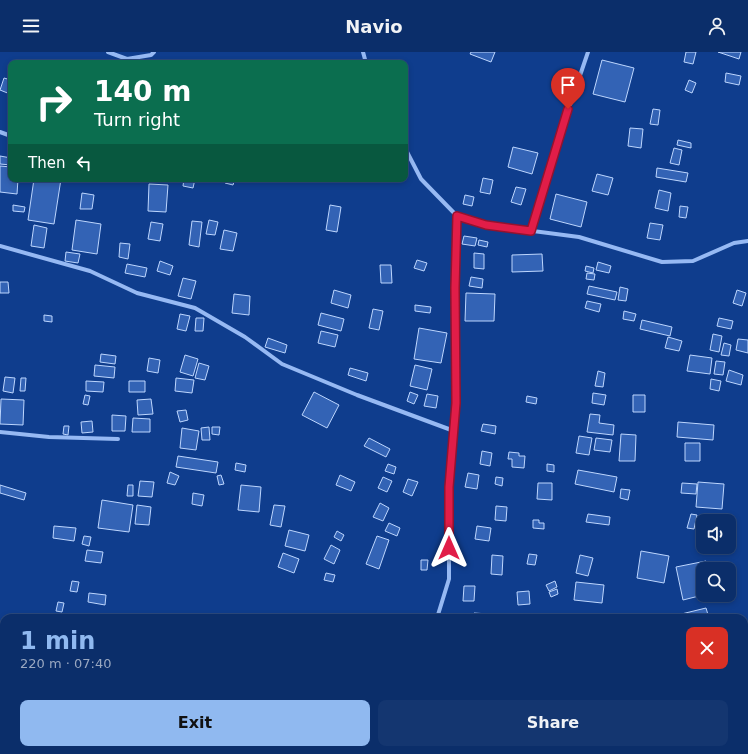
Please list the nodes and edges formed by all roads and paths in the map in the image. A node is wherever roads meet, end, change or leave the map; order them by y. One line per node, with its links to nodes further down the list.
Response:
1 (108, 52): 2 (street)
2 (154, 52)
3 (588, 52): 6 (street)
4 (408, 154): 5 (street)
5 (457, 216): 6 (street); 9 (street)
6 (531, 231): 7 (street)
7 (748, 241)
8 (0, 246): 9 (street)
9 (454, 431): 12 (street)
10 (0, 432): 11 (street)
11 (118, 439)
12 (438, 614)

